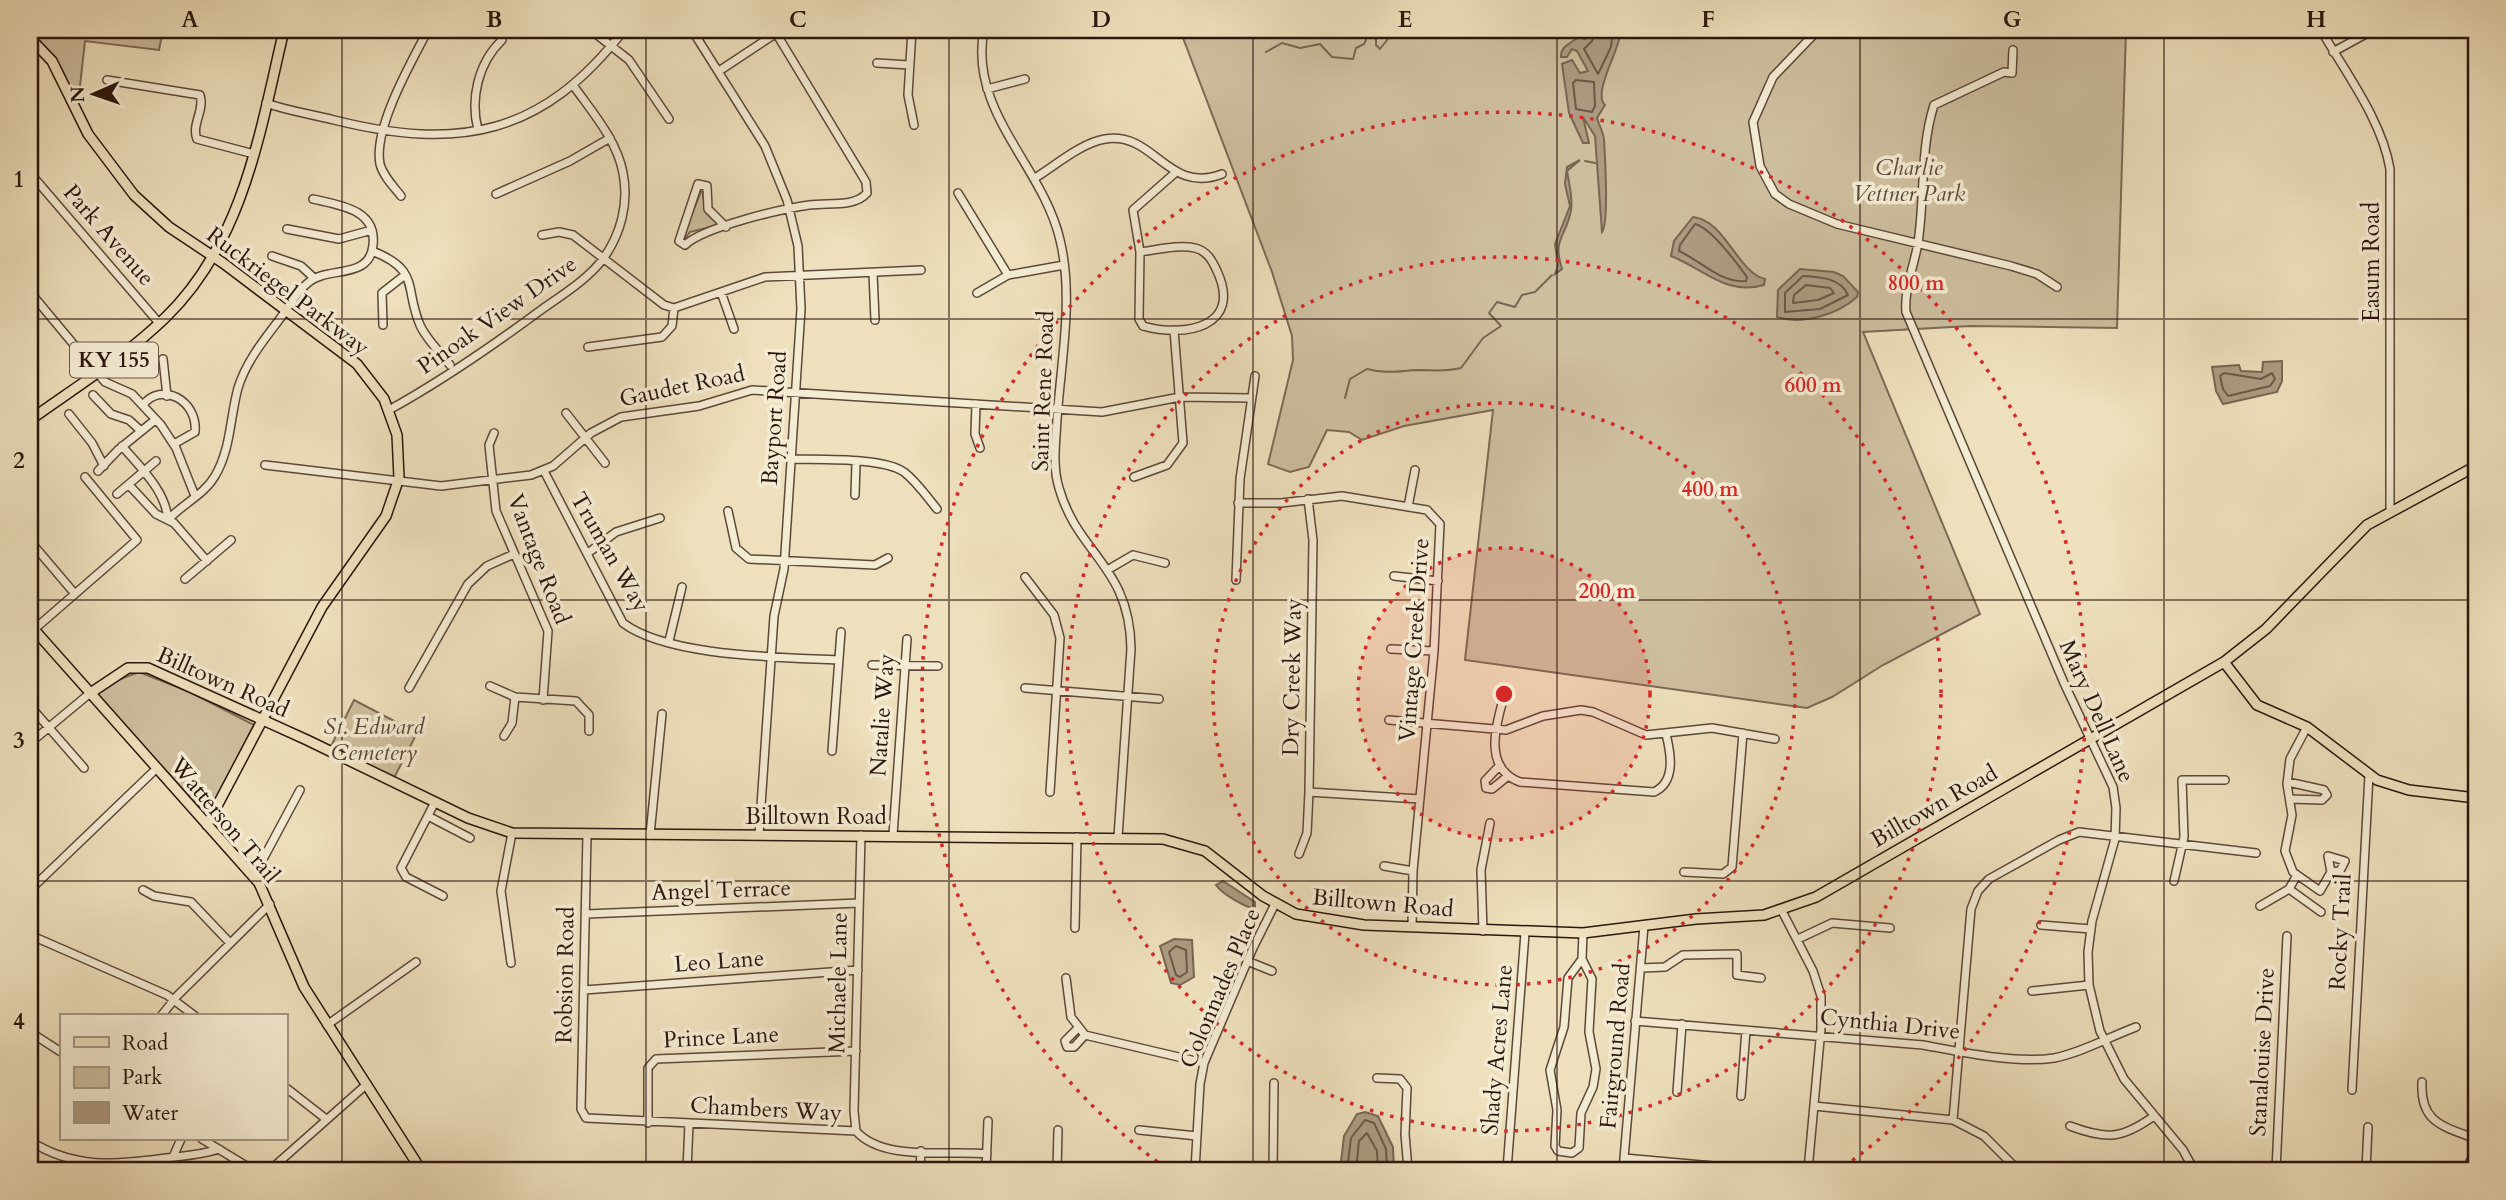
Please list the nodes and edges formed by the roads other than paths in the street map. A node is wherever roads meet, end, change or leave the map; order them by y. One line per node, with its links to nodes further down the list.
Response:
1 (284, 30): 24 (main road, KY 155)
2 (428, 30): 28 (street)
3 (591, 30): 14 (street)
4 (624, 30): 14 (street)
5 (692, 30): 19 (street, Bayport Road)
6 (912, 30): 18 (street)
7 (984, 30): 23 (street, Saint Rene Road)
8 (1818, 30): 44 (street)
9 (2320, 30): 16 (street, Easum Road)
10 (2373, 30): 16 (street)
11 (779, 32): 19 (street); 39 (street)
12 (30, 38): 48 (main road, Ruckriegel Parkway)
13 (502, 40): 27 (street)
14 (612, 45): 22 (street); 25 (street)
15 (2013, 50): 44 (street)
16 (2333, 52): 116 (street, Easum Road)
17 (877, 63): 18 (street)
18 (909, 65): 26 (street)
19 (719, 71): 39 (street, Bayport Road)
20 (1025, 79): 23 (street)
21 (107, 80): 30 (street)
22 (573, 85): 27 (street); 29 (street, Pinoak View Drive)
23 (987, 89): 34 (street, Saint Rene Road)
24 (266, 103): 28 (street); 30 (main road, KY 155)
25 (669, 119)
26 (914, 125)
27 (478, 130): 28 (street)
28 (385, 132): 37 (street)
29 (610, 138): 36 (street); 49 (street, Pinoak View Drive)
30 (254, 154): 48 (main road, KY 155)
31 (30, 173): 64 (street, Park Avenue)
32 (1175, 173): 33 (street); 34 (street); 46 (street)
33 (1222, 174)
34 (1035, 178): 50 (street, Saint Rene Road)
35 (958, 193): 54 (street)
36 (496, 194)
37 (401, 196)
38 (313, 199): 42 (street)
39 (789, 208): 40 (street); 55 (street, Bayport Road)
40 (726, 227): 40 (street)
41 (286, 229): 42 (street)
42 (372, 230): 45 (street)
43 (542, 235): 49 (street)
44 (1918, 242): 57 (street); 170 (street, Mary Dell Lane)
45 (372, 251): 53 (street); 56 (street)
46 (1140, 252): 66 (street); 68 (street)
47 (272, 256): 56 (street)
48 (214, 257): 62 (main road, Ruckriegel Parkway); 64 (main road, KY 155)
49 (603, 258): 61 (street); 83 (street, Pinoak View Drive)
50 (1064, 265): 54 (street); 82 (street, Saint Rene Road)
51 (921, 270): 52 (street)
52 (873, 273): 55 (street); 63 (street)
53 (405, 275): 65 (street); 72 (street)
54 (1008, 275): 60 (street)
55 (801, 276): 59 (street); 75 (street, Bayport Road)
56 (314, 278): 62 (street)
57 (2057, 287)
58 (30, 292): 73 (street)
59 (721, 292): 61 (street); 67 (street)
60 (977, 293)
61 (674, 308): 70 (street)
62 (286, 311): 83 (main road, Ruckriegel Parkway); 110 (street)
63 (875, 320)
64 (159, 323): 73 (main road, KY 155)
65 (383, 325)
66 (1143, 326): 68 (street); 69 (street)
67 (734, 329)
68 (1174, 330): 78 (street)
69 (1136, 336)
70 (589, 347)
71 (163, 359): 77 (street)
72 (450, 365)
73 (98, 371): 81 (street); 86 (main road, KY 155)
74 (1255, 376): 79 (street)
75 (795, 392): 80 (street, Gaudet Road); 90 (street, Gaudet Road); 94 (street, Bayport Road)
76 (93, 396): 88 (street)
77 (167, 397): 81 (street); 91 (street)
78 (1180, 397): 79 (street, Gaudet Road); 82 (street, Gaudet Road); 104 (street)
79 (1251, 398): 112 (street)
80 (976, 404): 82 (street, Gaudet Road); 93 (street)
81 (143, 405): 87 (street)
82 (1058, 409): 127 (street, Saint Rene Road)
83 (389, 410): 106 (main road, Ruckriegel Parkway)
84 (566, 413): 90 (street)
85 (69, 414): 92 (street)
86 (31, 417)
87 (155, 420): 88 (street); 91 (street)
88 (141, 431): 92 (street)
89 (494, 433): 105 (street, Vantage Road)
90 (585, 438): 96 (street); 101 (street, Gaudet Road)
91 (174, 444): 110 (street)
92 (122, 446): 102 (street)
93 (980, 448)
94 (791, 459): 97 (street); 125 (street, Bayport Road)
95 (156, 461): 102 (street)
96 (605, 463)
97 (856, 463): 109 (street); 114 (street)
98 (265, 465): 106 (street, Gaudet Road)
99 (2476, 466): 116 (main road, Billtown Road)
100 (1415, 470): 113 (street)
101 (544, 471): 105 (street, Gaudet Road); 121 (street, Truman Way)
102 (144, 472): 107 (street); 118 (street)
103 (85, 477): 134 (street)
104 (1134, 477)
105 (491, 481): 106 (street, Gaudet Road); 122 (street, Vantage Road)
106 (398, 482): 159 (main road, Ruckriegel Parkway)
107 (130, 485): 108 (street); 118 (street)
108 (117, 495)
109 (855, 495)
110 (195, 496): 118 (street)
111 (1308, 499): 112 (street, Vintage Creek Drive); 113 (street, Vintage Creek Drive); 182 (street, Dry Creek Way)
112 (1238, 503): 131 (street)
113 (1408, 507): 132 (street, Vintage Creek Drive)
114 (937, 509)
115 (728, 511): 125 (street)
116 (2389, 511): 143 (main road, Billtown Road)
117 (660, 518): 121 (street)
118 (168, 520): 124 (street)
119 (230, 540): 124 (street)
120 (30, 541): 134 (street)
121 (588, 553): 138 (street, Truman Way)
122 (514, 554): 148 (street); 155 (street, Vantage Road)
123 (888, 558): 125 (street)
124 (206, 561): 130 (street)
125 (785, 562): 141 (street, Bayport Road)
126 (1165, 563): 127 (street)
127 (1109, 569): 152 (street, Saint Rene Road)
128 (1394, 576): 132 (street)
129 (1025, 577): 150 (street)
130 (185, 579)
131 (1236, 580)
132 (1438, 581): 140 (street, Vintage Creek Drive)
133 (682, 587): 138 (street)
134 (75, 594): 135 (street)
135 (31, 630): 151 (main road, Watterson Trail)
136 (841, 632): 142 (street)
137 (907, 639): 145 (street, Natalie Way)
138 (669, 641): 141 (street, Truman Way)
139 (1391, 649): 140 (street)
140 (1434, 652): 161 (street, Vintage Creek Drive)
141 (771, 656): 142 (street, Truman Way); 193 (street, Bayport Road)
142 (838, 660): 172 (street)
143 (2224, 662): 163 (main road); 170 (main road, Billtown Road)
144 (872, 665): 145 (street)
145 (905, 666): 146 (street); 195 (street, Natalie Way)
146 (937, 666)
147 (490, 686): 153 (street)
148 (409, 688)
149 (1025, 688): 150 (street)
150 (1057, 690): 152 (street); 181 (street)
151 (89, 694): 159 (main road, Billtown Road); 162 (street); 175 (main road, Watterson Trail)
152 (1127, 696): 154 (street); 198 (street, Saint Rene Road)
153 (515, 698): 155 (street); 168 (street)
154 (1159, 699)
155 (543, 700): 165 (street)
156 (1503, 700): 164 (street)
157 (30, 706): 162 (street)
158 (662, 714): 192 (street)
159 (264, 719): 186 (main road, Billtown Road); 189 (main road, Ruckriegel Parkway)
160 (1389, 720): 161 (street)
161 (1429, 723): 164 (street); 184 (street, Vintage Creek Drive)
162 (49, 727): 171 (street); 174 (street)
163 (2307, 727): 176 (main road); 179 (street)
164 (1495, 730): 167 (street); 173 (street)
165 (589, 731)
166 (1743, 733): 167 (street); 169 (street); 205 (street)
167 (1666, 734): 177 (street)
168 (504, 736)
169 (1775, 739)
170 (2090, 739): 196 (street, Mary Dell Lane); 220 (main road, Billtown Road)
171 (30, 743)
172 (832, 751)
173 (1500, 765): 177 (street); 177 (street)
174 (84, 768)
175 (157, 768): 189 (main road, Watterson Trail); 211 (street)
176 (2369, 775): 183 (main road); 270 (street, Rocky Trail)
177 (1508, 776)
178 (2225, 780): 200 (street)
179 (2288, 782): 185 (street); 185 (street)
180 (300, 790): 208 (street)
181 (1050, 792)
182 (1308, 792): 184 (street); 202 (street, Dry Creek Way)
183 (2476, 798)
184 (1420, 799): 204 (street, Vintage Creek Drive)
185 (2290, 799): 207 (street)
186 (435, 802): 187 (street); 190 (main road, Billtown Road)
187 (428, 816): 199 (street); 214 (street)
188 (1490, 823): 229 (street)
189 (207, 825): 208 (main road, Watterson Trail)
190 (512, 833): 191 (main road, Billtown Road); 239 (street)
191 (587, 835): 192 (main road, Billtown Road); 222 (street, Robsion Road)
192 (650, 835): 193 (main road, Billtown Road)
193 (759, 835): 194 (main road, Billtown Road)
194 (861, 835): 195 (main road, Billtown Road); 215 (street, Michaele Lane)
195 (893, 835): 197 (main road, Billtown Road)
196 (2115, 835): 200 (street); 228 (street, Mary Dell Lane); 263 (street)
197 (1077, 837): 198 (main road, Billtown Road); 225 (street)
198 (1118, 837): 217 (main road, Billtown Road)
199 (470, 838)
200 (2183, 843): 201 (street); 209 (street)
201 (2256, 853)
202 (1299, 854)
203 (1384, 866): 204 (street)
204 (1413, 871): 226 (street, Vintage Creek Drive)
205 (1684, 872)
206 (2331, 872): 213 (street)
207 (2297, 875): 210 (street); 213 (street)
208 (254, 876): 216 (main road, Watterson Trail)
209 (2174, 881)
210 (2289, 888): 218 (street); 219 (street)
211 (30, 890)
212 (142, 890): 235 (street)
213 (2319, 891): 218 (street)
214 (443, 896)
215 (859, 903): 222 (street, Angel Terrace); 241 (street, Michaele Lane)
216 (270, 904): 235 (street); 253 (main road, Watterson Trail)
217 (1275, 904): 226 (main road, Billtown Road); 237 (street, Colonnades Place)
218 (2310, 904): 221 (street)
219 (2260, 905)
220 (1782, 911): 224 (main road, Billtown Road); 234 (street)
221 (2320, 912)
222 (586, 914): 246 (street, Robsion Road)
223 (2041, 925): 228 (street)
224 (1644, 926): 231 (main road, Billtown Road); 240 (street, Fairground Road)
225 (1075, 928)
226 (1412, 928): 229 (main road, Billtown Road)
227 (1891, 928): 234 (street)
228 (2091, 929): 245 (street, Mary Dell Lane)
229 (1483, 931): 230 (main road, Billtown Road)
230 (1525, 933): 231 (main road, Billtown Road); 307 (street, Shady Acres Lane)
231 (1583, 933): 236 (street)
232 (30, 935): 248 (street)
233 (2287, 936): 313 (street, Stanalouise Drive)
234 (1798, 939): 259 (street)
235 (230, 943): 248 (street)
236 (1582, 959): 236 (street)
237 (1247, 961): 242 (street); 264 (street, Colonnades Place)
238 (416, 962): 253 (street)
239 (511, 963)
240 (1642, 968): 244 (street); 251 (street, Fairground Road)
241 (858, 970): 246 (street, Leo Lane); 262 (street, Michaele Lane)
242 (1272, 971)
243 (1066, 978): 255 (street)
244 (1761, 978)
245 (2089, 985): 247 (street); 260 (street, Mary Dell Lane)
246 (584, 990): 274 (street, Robsion Road)
247 (2032, 991)
248 (174, 999): 249 (street); 250 (street)
249 (163, 1014)
250 (193, 1014)
251 (1635, 1021): 252 (street, Cynthia Drive); 296 (street, Fairground Road)
252 (1682, 1024): 256 (street, Cynthia Drive); 271 (street)
253 (327, 1025): 268 (main road, Watterson Trail)
254 (2136, 1027): 260 (street, Cynthia Drive)
255 (1077, 1029): 258 (street); 258 (street)
256 (1746, 1030): 259 (street, Cynthia Drive); 272 (street)
257 (30, 1032): 261 (street)
258 (1085, 1035): 264 (street)
259 (1820, 1036): 263 (street, Cynthia Drive); 273 (street)
260 (2103, 1039): 263 (street, Cynthia Drive); 275 (street, Mary Dell Lane)
261 (60, 1051)
262 (856, 1051): 279 (street, Prince Lane); 285 (street, Michaele Lane)
263 (1960, 1052): 278 (street)
264 (1204, 1063): 286 (street, Colonnades Place)
265 (1377, 1078): 306 (street)
266 (2422, 1082): 287 (street)
267 (1274, 1083): 305 (street)
268 (367, 1084): 276 (street); 299 (main road, Watterson Trail)
269 (287, 1089): 276 (street)
270 (2352, 1090)
271 (1677, 1092)
272 (1741, 1096)
273 (1814, 1107): 278 (street); 310 (street)
274 (582, 1115): 279 (street, Chambers Way)
275 (2154, 1116): 281 (street); 312 (street, Mary Dell Lane)
276 (326, 1119): 298 (street)
277 (988, 1121): 294 (street)
278 (1953, 1121): 311 (street)
279 (648, 1123): 280 (street, Chambers Way)
280 (689, 1124): 285 (street, Chambers Way); 300 (street)
281 (2070, 1126)
282 (2368, 1127): 314 (street)
283 (1058, 1130): 303 (street)
284 (1139, 1130): 286 (street)
285 (856, 1132): 293 (street, Chambers Way)
286 (1197, 1136): 304 (street, Colonnades Place)
287 (2476, 1139)
288 (181, 1140): 295 (street)
289 (203, 1140): 291 (street)
290 (30, 1141): 295 (street)
291 (219, 1149): 295 (street); 297 (street)
292 (2476, 1149): 315 (street)
293 (921, 1151): 294 (street, Chambers Way); 301 (street)
294 (987, 1154): 302 (street)
295 (173, 1157)
296 (1624, 1158): 308 (street, Fairground Road); 309 (street)
297 (253, 1170)
298 (270, 1170)
299 (421, 1170)
300 (687, 1170)
301 (920, 1170)
302 (986, 1170)
303 (1057, 1170)
304 (1195, 1170)
305 (1273, 1170)
306 (1408, 1170)
307 (1507, 1170)
308 (1623, 1170)
309 (1758, 1170)
310 (1808, 1170)
311 (2018, 1170)
312 (2194, 1170)
313 (2276, 1170)
314 (2366, 1170)
315 (2466, 1170)

